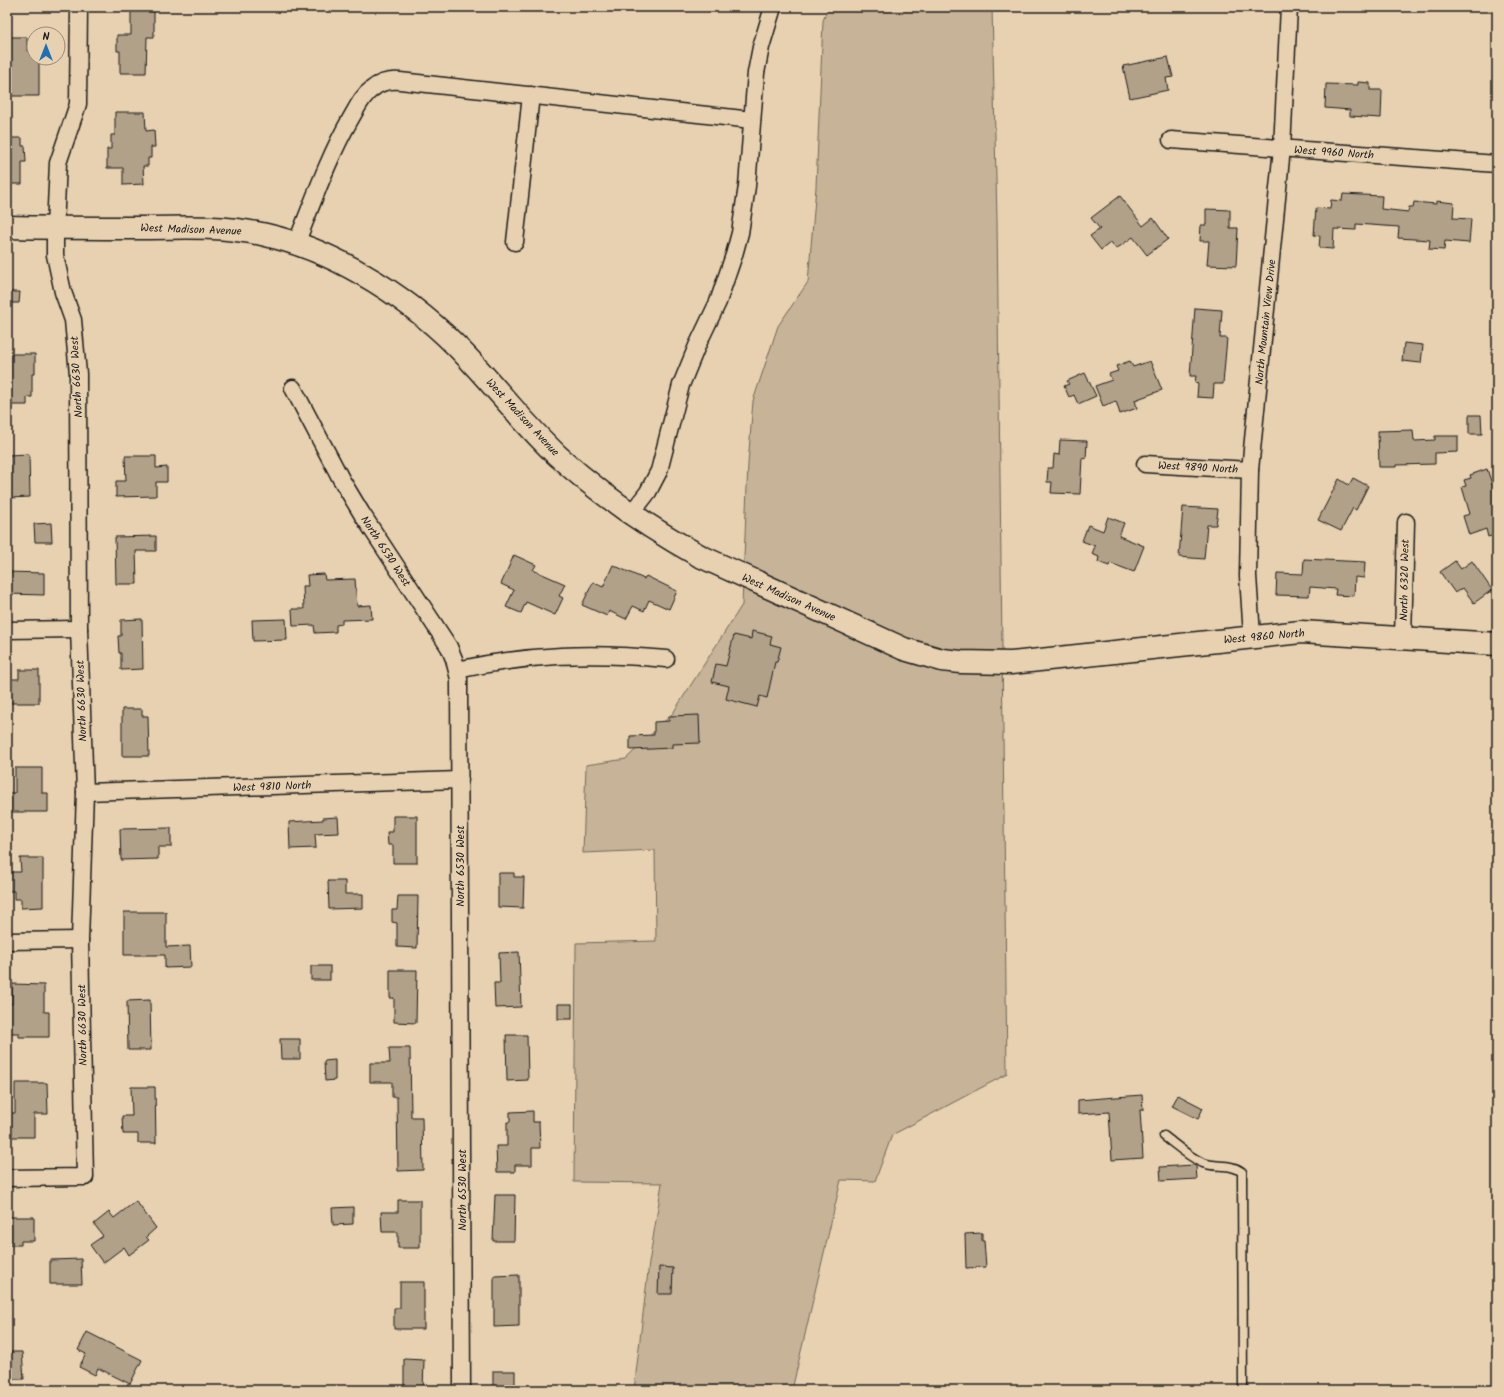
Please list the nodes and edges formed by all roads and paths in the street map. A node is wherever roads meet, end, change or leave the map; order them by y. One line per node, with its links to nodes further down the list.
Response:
1 (79, 7): 10 (street, North 6630 West)
2 (773, 7): 5 (street)
3 (1289, 7): 7 (street, North Mountain View Drive)
4 (530, 95): 5 (street); 11 (street); 12 (street)
5 (752, 120): 16 (street)
6 (1171, 140): 7 (street, West 9960 North)
7 (1282, 148): 8 (street, West 9960 North); 15 (street, North Mountain View Drive)
8 (1497, 164)
9 (7, 227): 10 (street, West Madison Avenue)
10 (55, 228): 12 (street, West Madison Avenue); 18 (street, North 6630 West)
11 (515, 242)
12 (296, 244): 16 (street, West Madison Avenue)
13 (293, 388): 25 (street, North 6530 West)
14 (1145, 464): 15 (street, West 9890 North)
15 (1250, 470): 20 (street, North Mountain View Drive)
16 (631, 514): 24 (street, West Madison Avenue)
17 (1406, 522): 21 (street, North 6320 West)
18 (79, 629): 19 (street); 27 (street, North 6630 West)
19 (7, 630)
20 (1252, 636): 21 (street, West 9860 North); 24 (street, West 9860 North)
21 (1403, 638): 22 (street, West 9860 North)
22 (1497, 644)
23 (666, 659): 25 (street)
24 (1032, 661)
25 (457, 670): 26 (street, North 6530 West)
26 (460, 780): 27 (street, West 9810 North); 32 (street, North 6530 West)
27 (85, 792): 28 (street, North 6630 West)
28 (80, 940): 29 (street); 31 (street, North 6630 West)
29 (7, 941)
30 (1164, 1136): 33 (lane)
31 (7, 1178)
32 (462, 1390)
33 (1243, 1390)

